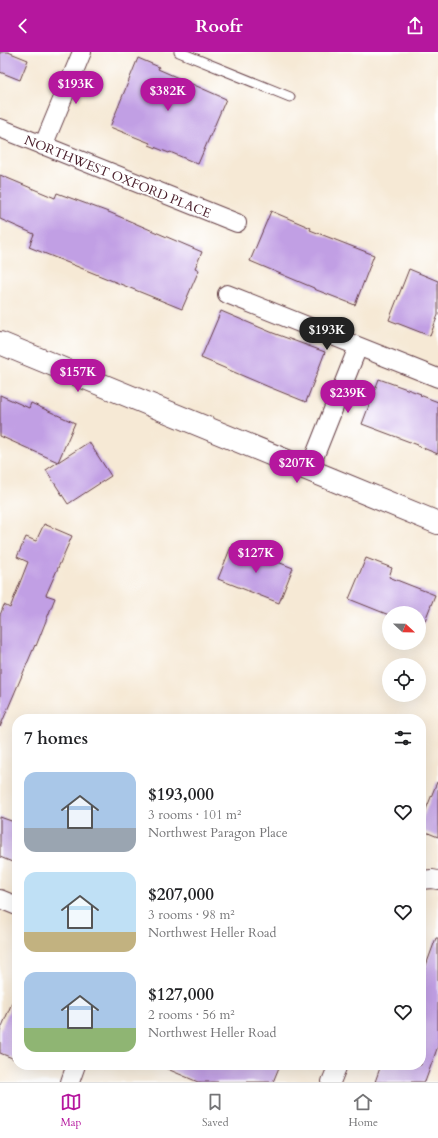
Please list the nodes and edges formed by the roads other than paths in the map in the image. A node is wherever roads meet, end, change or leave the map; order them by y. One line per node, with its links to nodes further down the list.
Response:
1 (82, 52): 5 (street)
2 (179, 52): 3 (lane)
3 (290, 97)
4 (0, 128): 5 (street, NORTHWEST OXFORD PLACE)
5 (43, 146): 6 (street, NORTHWEST OXFORD PLACE)
6 (237, 223)
7 (228, 294): 9 (street)
8 (0, 343): 11 (street)
9 (358, 347): 10 (street); 11 (street)
10 (438, 378)
11 (309, 470): 12 (street)
12 (438, 523)
13 (426, 880): 14 (street)
14 (438, 880)
15 (0, 899): 16 (street)
16 (12, 904)
17 (74, 1070): 19 (street)
18 (336, 1070): 20 (street)
19 (70, 1082)
20 (331, 1082)

